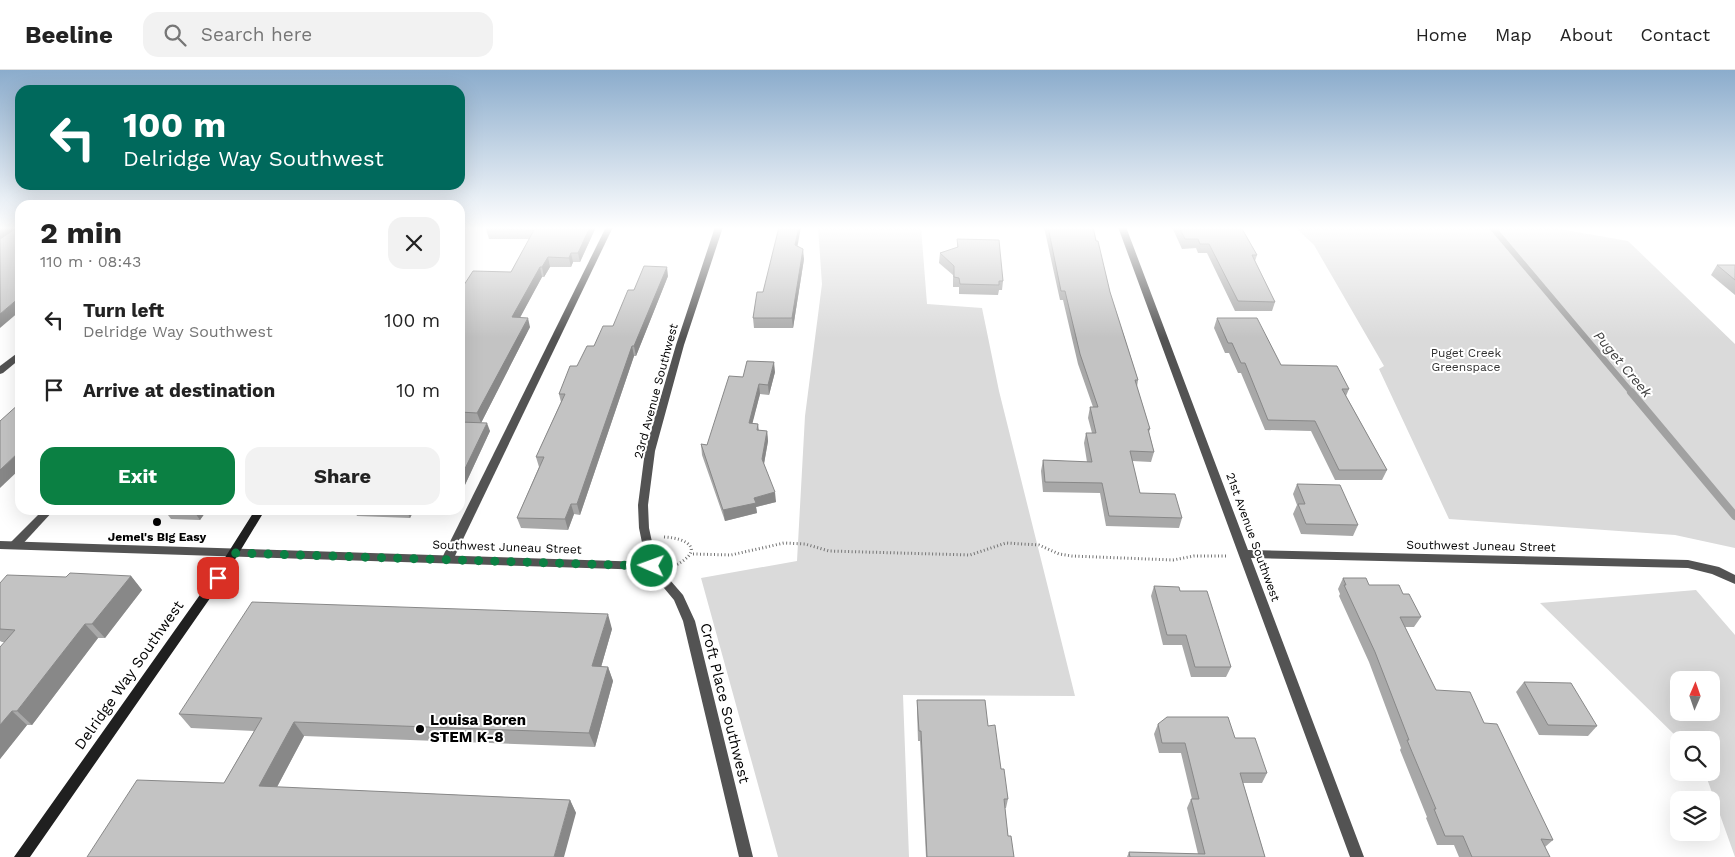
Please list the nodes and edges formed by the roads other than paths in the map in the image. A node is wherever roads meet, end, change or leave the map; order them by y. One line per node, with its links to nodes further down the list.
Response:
1 (592, 264): 12 (street)
2 (707, 264): 13 (street, 23rd Avenue Southwest)
3 (1136, 264): 11 (street, 21st Avenue Southwest)
4 (15, 358): 5 (street)
5 (0, 371)
6 (43, 515): 9 (street)
7 (257, 515): 10 (main road, Delridge Way Southwest)
8 (0, 545): 9 (street, Southwest Juneau Street)
9 (15, 546): 10 (street, Southwest Juneau Street)
10 (232, 553): 12 (street, Southwest Juneau Street); 15 (main road, Delridge Way Southwest)
11 (1245, 554): 14 (street, Southwest Juneau Street); 17 (street, 21st Avenue Southwest)
12 (448, 558): 13 (street, Southwest Juneau Street)
13 (652, 566): 16 (street, Croft Place Southwest)
14 (1735, 580)
15 (21, 857)
16 (746, 857)
17 (1357, 857)

